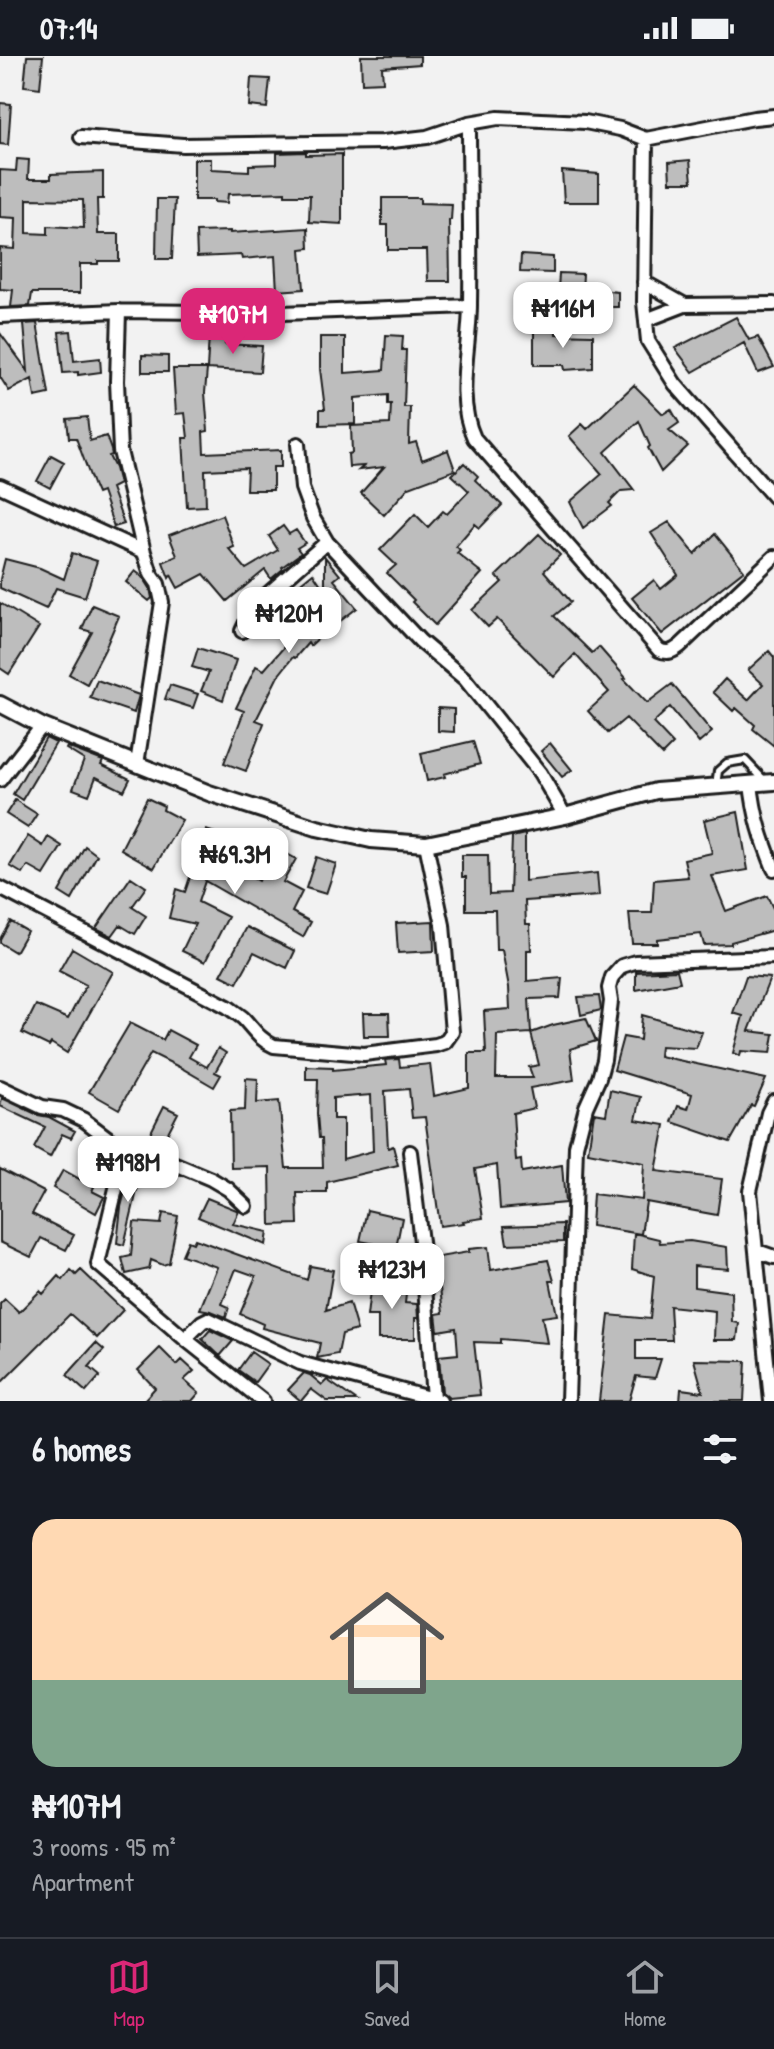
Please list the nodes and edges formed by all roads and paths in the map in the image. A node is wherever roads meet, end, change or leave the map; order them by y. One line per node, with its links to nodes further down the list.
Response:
1 (774, 116): 4 (street)
2 (469, 123): 3 (street); 4 (street); 8 (street)
3 (81, 137)
4 (646, 139): 5 (street)
5 (644, 282): 7 (street); 11 (street)
6 (774, 304): 7 (street)
7 (685, 305): 11 (street)
8 (470, 306): 9 (street); 17 (street)
9 (119, 311): 10 (street); 16 (street)
10 (0, 316)
11 (646, 320): 14 (street)
12 (298, 444): 15 (street)
13 (0, 486): 16 (street)
14 (774, 497)
15 (327, 542): 18 (street); 26 (street)
16 (144, 552): 21 (street)
17 (774, 557)
18 (242, 631)
19 (0, 704): 20 (street)
20 (42, 726): 21 (street); 22 (street)
21 (137, 764): 27 (street)
22 (0, 780)
23 (770, 782): 24 (street); 25 (lane)
24 (751, 783): 25 (street); 28 (street)
25 (716, 786): 26 (street)
26 (565, 816): 27 (street)
27 (426, 844): 29 (street)
28 (774, 869)
29 (0, 888)
30 (774, 957): 41 (street)
31 (0, 1087): 33 (street)
32 (774, 1101): 36 (street)
33 (125, 1151): 35 (street); 38 (street)
34 (410, 1152): 40 (street)
35 (246, 1206)
36 (757, 1251): 37 (street); 42 (street)
37 (774, 1257)
38 (185, 1339): 39 (street); 40 (street)
39 (261, 1400)
40 (437, 1400)
41 (568, 1401)
42 (771, 1401)

